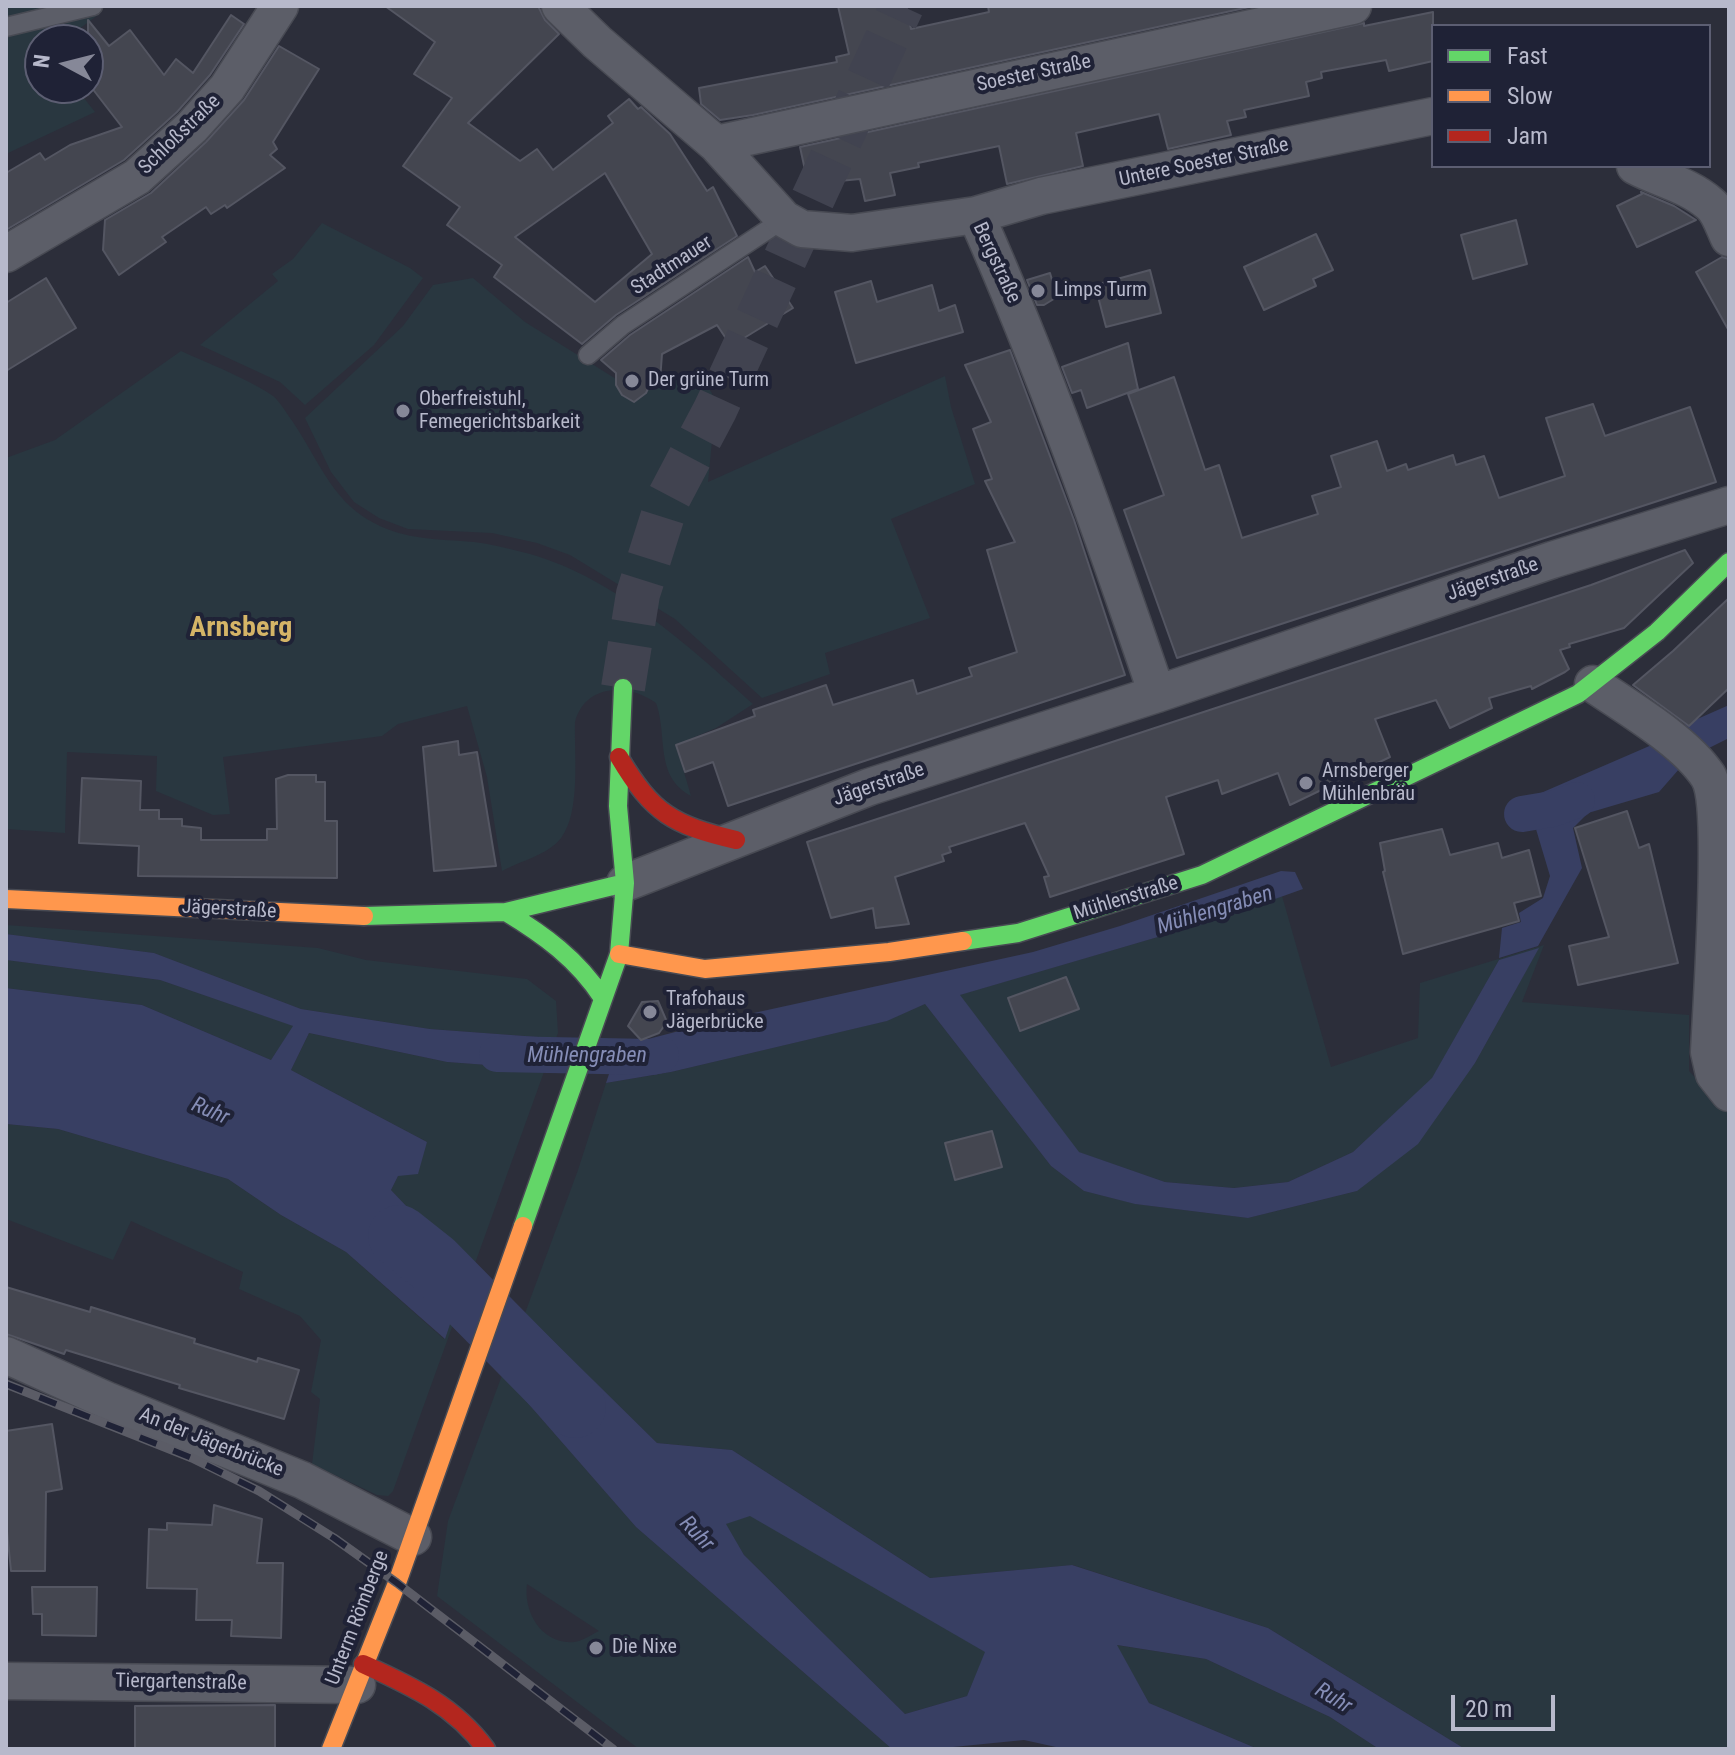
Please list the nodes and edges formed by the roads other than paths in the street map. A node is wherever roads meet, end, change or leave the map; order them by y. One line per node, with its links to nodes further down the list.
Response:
1 (93, 6): 5 (lane)
2 (280, 6): 13 (street, Schloßstraße)
3 (560, 6): 7 (street)
4 (1353, 6): 7 (street, Soester Straße)
5 (6, 27)
6 (1431, 116): 10 (street, Untere Soester Straße)
7 (716, 144): 11 (street)
8 (1638, 168): 9 (street)
9 (1720, 198): 12 (street)
10 (976, 215): 11 (street, Bergstraße); 19 (street, Bergstraße)
11 (784, 219): 14 (lane, Stadtmauer)
12 (1729, 238)
13 (6, 254)
14 (588, 355)
15 (1729, 505): 19 (street, Jägerstraße)
16 (1729, 562): 17 (main road, Mühlenstraße)
17 (1593, 684): 25 (main road, Mühlenstraße); 27 (street)
18 (623, 688): 20 (main road, Unterm Römberge)
19 (1157, 694): 21 (street, Jägerstraße)
20 (619, 757): 21 (main road); 22 (main road, Unterm Römberge)
21 (736, 840): 22 (street, Jägerstraße)
22 (625, 883): 24 (main road, Jägerstraße); 25 (main road, Unterm Römberge)
23 (6, 899): 24 (main road, Jägerstraße)
24 (506, 912): 26 (main road)
25 (619, 954): 26 (main road, Unterm Römberge)
26 (602, 997): 29 (main road, Unterm Römberge)
27 (1729, 1093)
28 (6, 1355): 29 (street, An der Jägerbrücke)
29 (413, 1537): 30 (main road, Unterm Römberge)
30 (360, 1674): 31 (street, Tiergartenstraße); 32 (main road, Unterm Römberge); 33 (main road)
31 (6, 1681)
32 (331, 1749)
33 (486, 1749)

